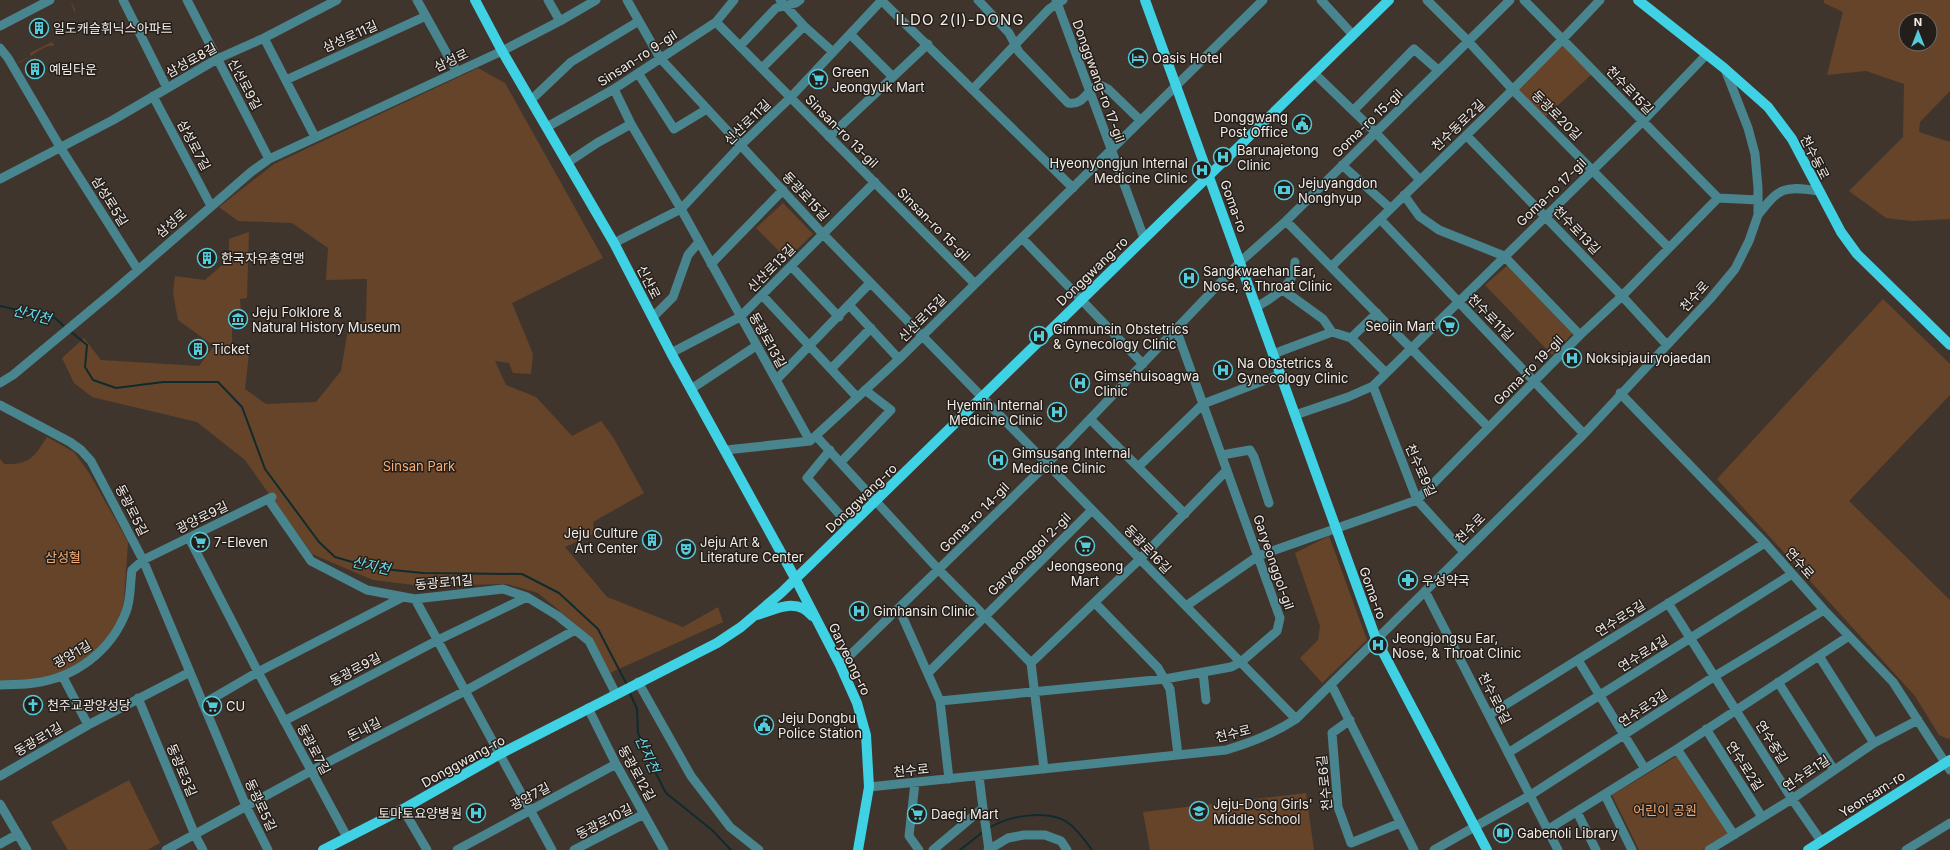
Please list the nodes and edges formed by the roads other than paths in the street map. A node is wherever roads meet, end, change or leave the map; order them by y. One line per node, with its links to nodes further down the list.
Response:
1 (123, 0): 54 (street)
2 (187, 0): 44 (street, 신선로9길)
3 (337, 0): 33 (street, 삼성로8길)
4 (417, 0): 25 (street)
5 (475, 0): 40 (main road, 신산로)
6 (548, 0): 26 (street)
7 (596, 0): 26 (street, 삼성로)
8 (627, 0): 27 (street, 동광로15길)
9 (734, 0): 28 (street, Sinsan-ro 9-gil)
10 (800, 0): 24 (street)
11 (882, 0): 31 (street, 신산로11길); 36 (street)
12 (978, 0): 37 (street)
13 (1145, 0): 53 (main road, Goma-ro)
14 (1263, 0): 53 (street, 신산로15길)
15 (1321, 0): 32 (street)
16 (1389, 0): 32 (main road, Donggwang-ro)
17 (1427, 0): 35 (street, 동광로20길)
18 (1510, 0): 35 (street, Goma-ro 15-gil)
19 (1524, 0): 34 (street, 천수로15길)
20 (1600, 0): 34 (street, 천수동로2길)
21 (1638, 0): 42 (main road, 천수동로)
22 (47, 1): 29 (street)
23 (1059, 2): 37 (street); 58 (street, Donggwang-ro 17-gil)
24 (783, 3): 30 (street); 38 (street)
25 (426, 16): 48 (street); 52 (street, 삼성로11길)
26 (560, 21): 40 (street, 삼성로)
27 (639, 21): 43 (street, 동광로15길); 61 (street)
28 (716, 22): 38 (street, Sinsan-ro 13-gil); 43 (street, Sinsan-ro 9-gil)
29 (0, 26)
30 (804, 26): 41 (street); 45 (street)
31 (851, 34): 41 (street, 신산로11길); 51 (street)
32 (1353, 35): 50 (main road, Donggwang-ro)
33 (264, 38): 44 (street, 삼성로8길); 52 (street)
34 (1563, 40): 57 (street, 천수동로2길); 65 (street, 천수로15길)
35 (1468, 41): 47 (street, Goma-ro 15-gil); 57 (street, 동광로20길)
36 (928, 44): 51 (street); 56 (street)
37 (1015, 44): 56 (street); 58 (street)
38 (740, 46): 45 (street, Sinsan-ro 13-gil)
39 (0, 48): 73 (street, 삼성로5길)
40 (502, 51): 48 (street, 삼성로); 61 (main road, 신산로)
41 (833, 52): 60 (street, 신산로11길)
42 (1707, 54): 46 (main road, 천수동로); 65 (street, Goma-ro 17-gil)
43 (660, 58): 49 (street, Sinsan-ro 9-gil); 62 (street, 동광로15길)
44 (217, 59): 54 (street, 삼성로8길); 75 (street, 신선로9길)
45 (762, 68): 60 (street, Sinsan-ro 13-gil)
46 (1724, 68): 85 (main road, 천수동로); 88 (street, 천수로)
47 (1438, 70): 63 (street); 68 (street, Goma-ro 15-gil)
48 (457, 72): 70 (street, 삼성로)
49 (638, 73): 55 (street, Sinsan-ro 9-gil); 62 (street)
50 (1314, 73): 63 (street); 79 (main road, Donggwang-ro)
51 (893, 77): 71 (street)
52 (286, 80): 70 (street)
53 (1177, 85): 64 (street, 신산로15길); 79 (main road, Goma-ro)
54 (167, 88): 59 (street, 삼성로8길)
55 (614, 89): 66 (street, 동광로13길); 67 (street, Sinsan-ro 9-gil)
56 (973, 89): 83 (street)
57 (1513, 90): 69 (street, 천수동로2길); 78 (street, 동광로20길)
58 (1090, 92): 64 (street); 74 (street, Donggwang-ro 17-gil)
59 (153, 96): 73 (street, 삼성로8길); 89 (street, 삼성로7길)
60 (790, 98): 71 (street, Sinsan-ro 13-gil); 72 (street, 신산로11길)
61 (531, 100): 67 (main road, 신산로)
62 (707, 109): 72 (street, 동광로15길)
63 (1353, 111): 68 (street)
64 (1140, 120): 74 (street, 신산로15길)
65 (1643, 121): 78 (street, Goma-ro 17-gil); 87 (street, 천수로15길)
66 (631, 124): 76 (street); 91 (street, 동광로13길)
67 (547, 127): 76 (main road, 신산로)
68 (1376, 132): 77 (street, Goma-ro 15-gil); 81 (street)
69 (1467, 136): 81 (street, 천수동로2길); 92 (street, 천수로13길)
70 (315, 137): 75 (street, 삼성로)
71 (829, 137): 82 (street, Sinsan-ro 13-gil)
72 (740, 145): 84 (street, 동광로15길); 91 (street, 신산로11길)
73 (60, 147): 80 (street); 108 (street, 삼성로5길)
74 (1111, 151): 83 (street, 신산로15길); 98 (street, Donggwang-ro 17-gil)
75 (269, 159): 89 (street, 삼성로)
76 (567, 163): 100 (main road, 신산로)
77 (1342, 165): 90 (street); 95 (street, Goma-ro 15-gil)
78 (1593, 170): 92 (street, Goma-ro 17-gil); 101 (street, 동광로20길)
79 (1209, 175): 98 (main road, Donggwang-ro); 103 (main road, Goma-ro)
80 (0, 179)
81 (1420, 180): 86 (street, 천수동로2길)
82 (875, 182): 96 (street, 신산로13길); 110 (street, Sinsan-ro 15-gil)
83 (1073, 188): 97 (street, 신산로15길)
84 (782, 190): 96 (street, 동광로15길); 105 (street)
85 (1818, 191): 93 (street); 129 (main road, 천수동로)
86 (1404, 195): 90 (street, 천수동로2길); 102 (street)
87 (1718, 198): 88 (street); 101 (street, Goma-ro 19-gil)
88 (1758, 200): 93 (street, 천수로)
89 (211, 206): 108 (street, 삼성로)
90 (1390, 208): 94 (street, 천수동로2길)
91 (681, 209): 99 (street, 동광로13길); 100 (street, 신산로11길)
92 (1545, 216): 102 (street, Goma-ro 17-gil); 113 (street, 천수로13길)
93 (1758, 216): 128 (street, 천수로)
94 (1380, 219): 107 (street, 천수동로2길); 115 (street, 천수로11길)
95 (1286, 221): 103 (street, Goma-ro 15-gil); 107 (street)
96 (823, 234): 106 (street, 신산로13길); 109 (street, 동광로15길)
97 (1022, 238): 110 (street, 신산로15길); 114 (street)
98 (1144, 238): 114 (main road, Donggwang-ro)
99 (699, 242): 105 (street, 동광로13길); 119 (street)
100 (614, 243): 119 (main road, 신산로)
101 (1669, 248): 113 (street, Goma-ro 19-gil)
102 (1504, 256): 115 (street, Goma-ro 17-gil); 125 (street)
103 (1240, 262): 117 (main road, Goma-ro); 123 (street, Goma-ro 14-gil)
104 (1294, 262): 111 (street)
105 (711, 264): 120 (street, 동광로13길)
106 (791, 266): 112 (street, 신산로13길); 121 (street)
107 (1332, 266): 118 (street)
108 (138, 270): 142 (street, 삼성로)
109 (870, 283): 116 (street); 126 (street, 동광로15길)
110 (975, 284): 126 (street, 신산로15길)
111 (1283, 290): 117 (street); 124 (street)
112 (762, 295): 120 (street, 신산로13길); 131 (street)
113 (1622, 296): 125 (street, Goma-ro 19-gil); 128 (street, 천수로13길)
114 (1082, 300): 136 (street); 148 (main road, Donggwang-ro)
115 (1458, 301): 132 (street, Goma-ro 17-gil); 141 (street, 천수로11길)
116 (850, 306): 121 (street); 122 (street)
117 (1256, 307): 134 (main road, Goma-ro)
118 (1377, 313): 127 (street); 132 (street)
119 (653, 317): 133 (main road, 신산로)
120 (740, 317): 130 (street, 동광로13길); 133 (street, 신산로13길)
121 (839, 317): 131 (street)
122 (871, 328): 135 (street); 137 (street)
123 (1176, 329): 136 (street, Goma-ro 14-gil); 149 (street, Garyeonggol-gil)
124 (1332, 332): 127 (street); 134 (street)
125 (1580, 335): 141 (street, Goma-ro 19-gil)
126 (922, 336): 135 (street, 신산로15길); 148 (street, 동광로15길)
127 (1351, 338): 138 (street)
128 (1666, 344): 146 (street, 천수로)
129 (1950, 345)
130 (756, 346): 140 (street, 동광로13길); 144 (street)
131 (810, 347): 137 (street); 140 (street)
132 (1411, 348): 138 (street, Goma-ro 17-gil); 153 (street)
133 (671, 353): 144 (main road, 신산로)
134 (1273, 354): 139 (main road, Goma-ro)
135 (899, 359): 145 (street, 신산로15길)
136 (1143, 364): 152 (street, Goma-ro 14-gil)
137 (832, 368): 147 (street)
138 (1386, 373): 143 (street, Goma-ro 17-gil)
139 (1281, 374): 149 (street); 151 (main road, Goma-ro)
140 (776, 380): 155 (street, 동광로13길)
141 (1534, 382): 153 (street, Goma-ro 19-gil); 154 (street, 천수로11길)
142 (0, 383)
143 (1373, 386): 151 (street, Goma-ro 17-gil); 164 (street, 천수로9길)
144 (691, 389): 156 (main road, 신산로)
145 (865, 390): 147 (street, 신산로15길); 159 (street)
146 (1620, 393): 154 (street, 천수로); 172 (street, 연수로)
147 (857, 397): 155 (street, 신산로15길)
148 (982, 397): 160 (street, 동광로16길); 165 (main road, Donggwang-ro)
149 (1203, 404): 158 (street, Garyeonggol-gil); 161 (street)
150 (0, 405): 176 (street, 동광로5길)
151 (1295, 414): 170 (main road, Goma-ro)
152 (1090, 419): 160 (street, Goma-ro 14-gil); 161 (street)
153 (1488, 427): 164 (street, Goma-ro 19-gil)
154 (1584, 434): 173 (street, 천수로)
155 (813, 438): 156 (street); 157 (street, 동광로13길)
156 (726, 450): 179 (main road, 신산로)
157 (830, 450): 159 (street, 동광로13길); 169 (street)
158 (1222, 455): 162 (street, Garyeonggol-gil); 166 (street)
159 (841, 462): 165 (street, 동광로13길)
160 (1047, 464): 167 (street, 동광로16길); 177 (street, Goma-ro 14-gil)
161 (1138, 467): 168 (street)
162 (1227, 470): 168 (street); 174 (street, Garyeonggol-gil)
163 (270, 498): 171 (street, 광양로9길); 181 (street, 동광로11길)
164 (1417, 500): 170 (street, Goma-ro 19-gil); 173 (street, 천수로9길)
165 (876, 502): 169 (main road, Donggwang-ro); 177 (street)
166 (1269, 503)
167 (1092, 510): 175 (street, 동광로16길); 190 (street, Garyeonggol 2-gil)
168 (1185, 514): 175 (street)
169 (850, 526): 179 (main road, Donggwang-ro)
170 (1336, 529): 174 (street, Goma-ro 19-gil); 195 (main road, Goma-ro)
171 (189, 538): 176 (street, 광양로9길); 203 (street, 동광로7길)
172 (1765, 543): 178 (street, 연수로); 185 (street, 연수로5길)
173 (1464, 552): 180 (street, 천수로)
174 (1258, 556): 186 (street, Goma-ro 19-gil); 199 (street, Garyeonggol-gil)
175 (1140, 559): 184 (street); 186 (street, 동광로16길)
176 (143, 560): 202 (street, 동광로5길); 207 (street, 광양1길)
177 (939, 570): 187 (street, Goma-ro 14-gil); 190 (street)
178 (1792, 574): 188 (street, 연수로); 194 (street, 연수로4길)
179 (795, 578): 189 (main road, Donggwang-ro); 191 (main road, Garyeong-ro)
180 (1425, 591): 195 (street, 천수로); 223 (street, 천수로8길)
181 (403, 597): 183 (street, 동광로11길); 203 (street)
182 (528, 597): 183 (street, 동광로11길); 192 (street, 동광로11길); 196 (street, 동광로9길)
183 (416, 599): 196 (street)
184 (1095, 603): 200 (street); 208 (street)
185 (1668, 603): 194 (street, 연수중길); 198 (street, 연수로5길)
186 (1186, 606): 199 (street, 동광로16길)
187 (899, 609): 201 (street, Goma-ro 14-gil); 205 (street)
188 (1824, 610): 193 (street, 연수로); 206 (street, 연수로3길)
189 (753, 616): 191 (main road); 209 (main road, Donggwang-ro)
190 (985, 616): 200 (street); 205 (street, Garyeonggol 2-gil)
191 (818, 623): 201 (main road, Garyeong-ro)
192 (575, 630): 213 (street, 돈내길); 215 (street, 동광로11길)
193 (1849, 636): 197 (street); 226 (street, 연수로)
194 (1691, 638): 206 (street, 연수중길); 216 (street, 연수로4길)
195 (1376, 639): 211 (street, 천수로); 260 (main road, Goma-ro)
196 (438, 640): 213 (street); 227 (street, 동광로9길)
197 (1819, 656): 210 (street); 231 (street)
198 (1578, 660): 216 (street); 223 (street, 연수로5길)
199 (1241, 662): 204 (street, Garyeonggol-gil); 224 (street, 동광로16길)
200 (1031, 663): 214 (street)
201 (840, 665): 246 (main road, Garyeong-ro)
202 (190, 672): 217 (street); 220 (street, 동광로5길)
203 (258, 672): 220 (street); 227 (street, 동광로7길)
204 (1203, 672): 208 (street, Garyeonggol-gil); 218 (street)
205 (928, 673): 219 (street)
206 (1715, 676): 222 (street, 연수중길); 230 (street, 연수로3길)
207 (63, 677): 212 (street, 광양1길); 228 (street)
208 (1165, 679): 214 (street, Garyeonggol-gil); 235 (street)
209 (638, 682): 215 (main road, Donggwang-ro); 278 (street)
210 (1778, 682): 222 (street); 240 (street)
211 (1331, 684): 224 (street, 천수로); 225 (street)
212 (0, 685)
213 (465, 691): 234 (street); 241 (street, 돈내길)
214 (1035, 691): 219 (street, Garyeonggol-gil); 238 (street)
215 (616, 694): 221 (main road, Donggwang-ro)
216 (1600, 695): 230 (street); 233 (street, 연수로4길)
217 (138, 698): 228 (street); 263 (street, 동광로3길)
218 (1206, 700)
219 (940, 701): 244 (street)
220 (204, 704): 251 (street, 동광로5길)
221 (588, 708): 234 (main road, Donggwang-ro); 236 (street, 동광로12길)
222 (1736, 709): 229 (street); 249 (street, 연수중길)
223 (1489, 715): 233 (street, 천수로8길)
224 (1296, 719): 235 (street, 천수로)
225 (1350, 720): 258 (street); 258 (street, 천수로6길)
226 (1918, 720): 231 (street, 연수로1길); 237 (street, 연수로)
227 (284, 721): 241 (street, 동광로7길)
228 (88, 725): 242 (street, 동광로1길)
229 (1706, 729): 232 (street); 257 (street, 연수로2길)
230 (1625, 735): 239 (street); 248 (street, 연수로3길)
231 (1874, 743): 240 (street, 연수로1길)
232 (1677, 749): 239 (street); 264 (street)
233 (1508, 753): 248 (street, 천수로8길)
234 (500, 754): 253 (main road, Donggwang-ro); 254 (street)
235 (1178, 755): 238 (street, 천수로)
236 (616, 764): 254 (street, 광양7길); 256 (street, 동광로12길)
237 (1948, 764): 266 (main road, Yeonsam-ro)
238 (1044, 769): 243 (street, 천수로)
239 (1645, 769): 247 (street)
240 (1834, 770): 249 (street, 연수로1길)
241 (311, 771): 251 (street, 돈내길); 265 (street, 동광로7길)
242 (0, 776)
243 (979, 776): 244 (street, 천수로); 252 (street)
244 (949, 779): 245 (street, 천수로)
245 (915, 782): 246 (street, 천수로); 280 (street)
246 (869, 787): 279 (main road, Garyeong-ro)
247 (1605, 795): 255 (street); 289 (street)
248 (1529, 796): 260 (street, 연수로3길); 261 (street)
249 (1792, 799): 257 (street, 연수로1길); 266 (street, 연수중길)
250 (0, 804): 262 (street)
251 (246, 806): 263 (street, 돈내길); 271 (street, 동광로5길)
252 (983, 808): 281 (street); 282 (street)
253 (403, 809): 265 (main road, Donggwang-ro); 273 (street)
254 (530, 811): 274 (street, 광양7길); 275 (street)
255 (1577, 812): 261 (street); 288 (street)
256 (644, 814): 276 (street, 동광로10길); 277 (street, 동광로12길)
257 (1762, 817): 264 (street, 연수로1길)
258 (1400, 823): 284 (street)
259 (1950, 823): 292 (street)
260 (1475, 828): 285 (street, 연수로3길); 286 (main road, Goma-ro)
261 (1547, 830): 287 (street)
262 (18, 834): 267 (street); 268 (street)
263 (195, 834): 269 (street, 돈내길); 270 (street, 동광로3길)
264 (1734, 835): 290 (street, 연수로1길)
265 (348, 837): 272 (main road, Donggwang-ro)
266 (1821, 841): 291 (main road, Yeonsam-ro)
267 (0, 844)
268 (27, 850)
269 (166, 850)
270 (204, 850)
271 (268, 850)
272 (323, 850)
273 (427, 850)
274 (456, 850)
275 (552, 850)
276 (574, 850)
277 (664, 850)
278 (759, 850)
279 (858, 850)
280 (919, 850)
281 (933, 850)
282 (988, 850): 283 (street)
283 (1067, 850)
284 (1414, 850)
285 (1434, 850)
286 (1487, 850)
287 (1558, 850)
288 (1596, 850)
289 (1632, 850)
290 (1710, 850)
291 (1808, 850)
292 (1906, 850)

